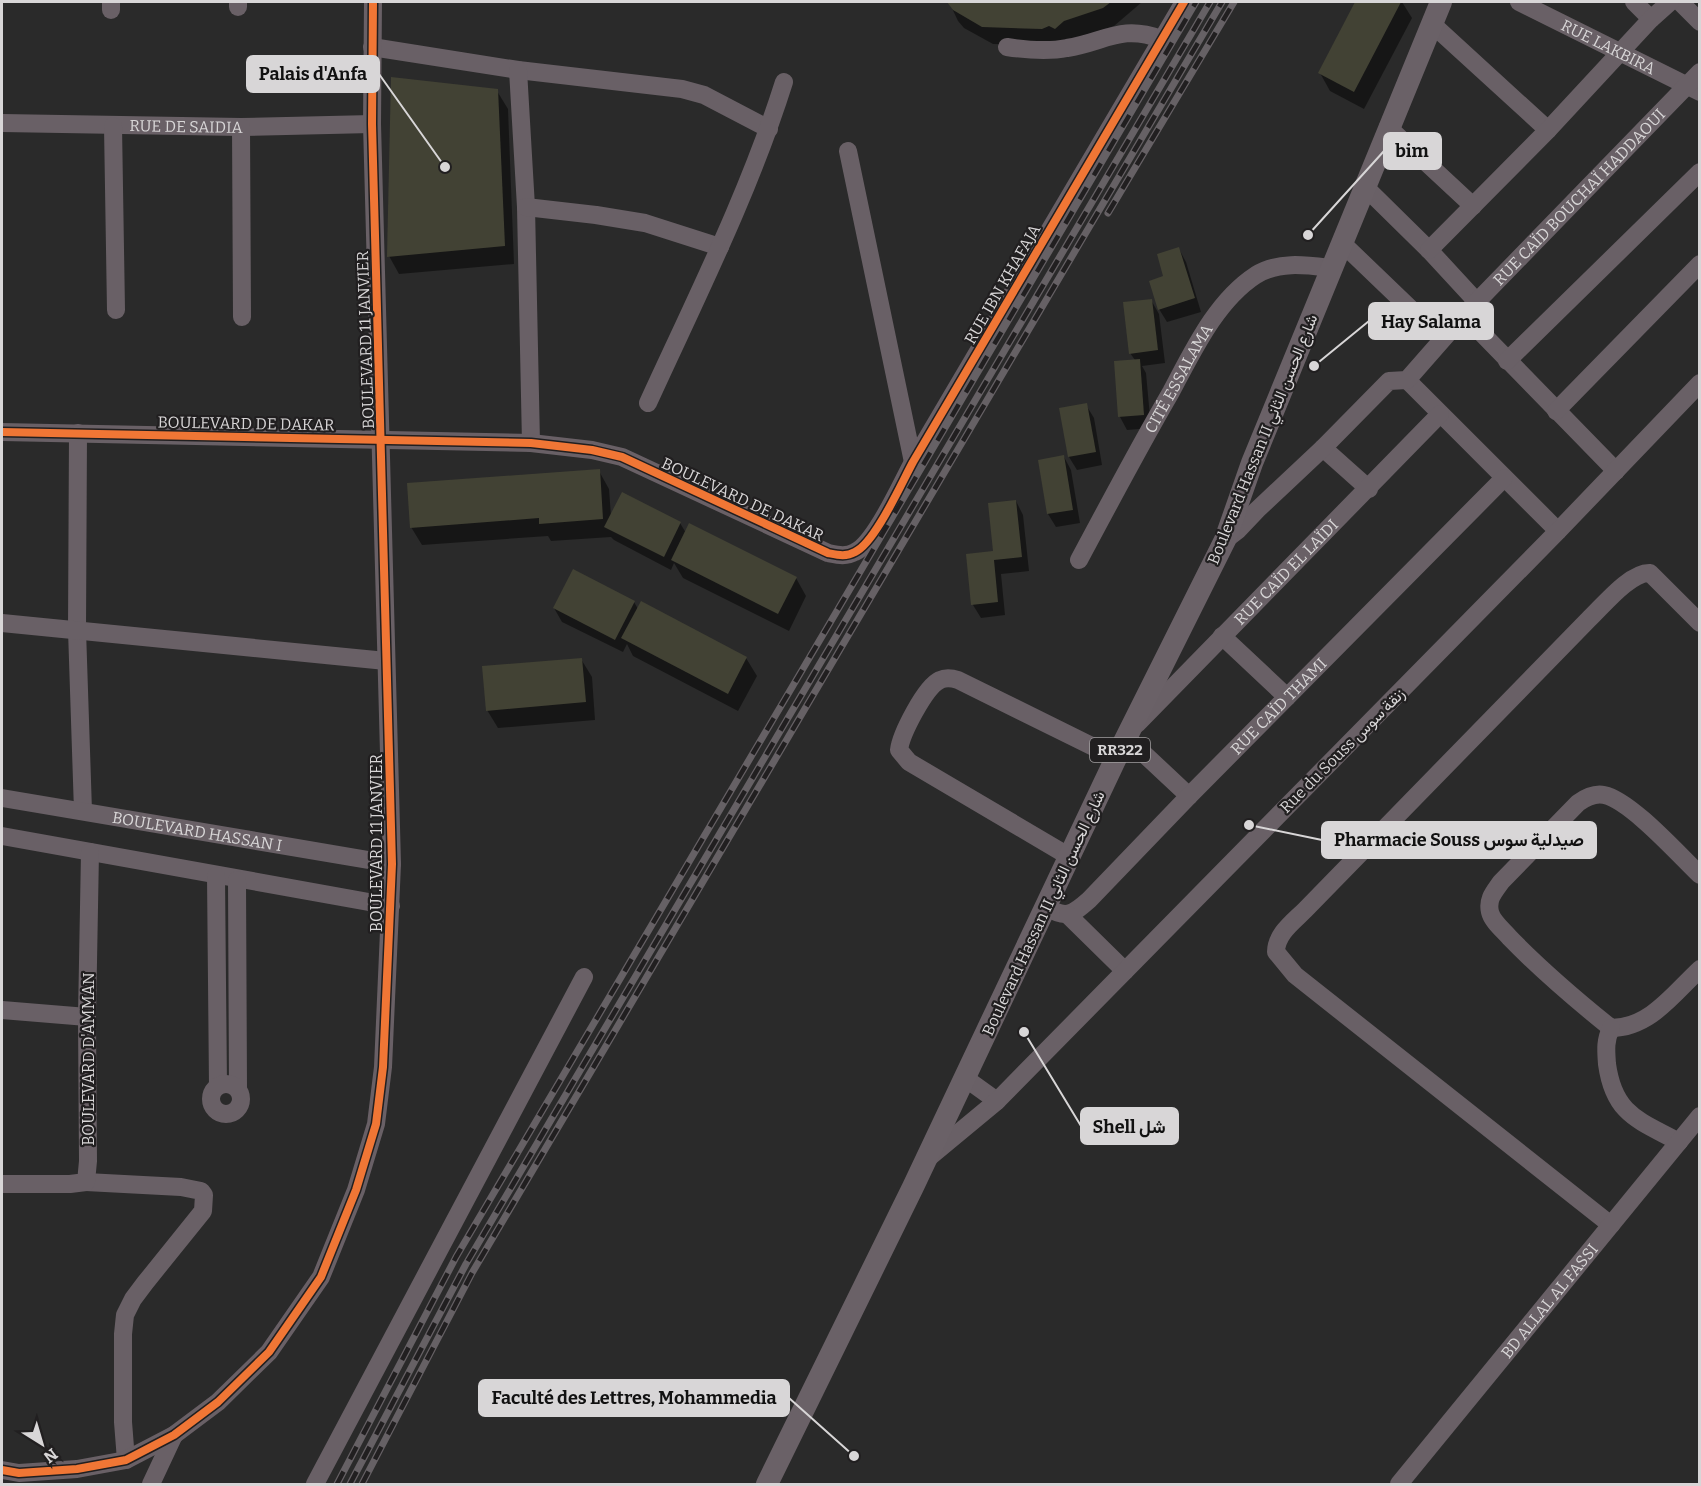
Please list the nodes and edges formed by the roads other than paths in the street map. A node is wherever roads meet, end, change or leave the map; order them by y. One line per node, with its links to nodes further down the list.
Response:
1 (373, 2): 12 (street, BOULEVARD 11 JANVIER)
2 (1184, 2): 11 (street, RUE IBN KHAFAJA)
3 (1440, 2): 10 (main road, Boulevard Hassan II شارع الحسن الثاني / RR322)
4 (1634, 2): 8 (street)
5 (1670, 2): 8 (street)
6 (1680, 2): 9 (street)
7 (1533, 4): 14 (street, RUE LAKBIRA)
8 (1651, 19): 14 (street)
9 (1700, 22)
10 (1431, 23): 22 (main road, Boulevard Hassan II شارع الحسن الثاني / RR322); 24 (street)
11 (1161, 39): 13 (street); 50 (street, RUE IBN KHAFAJA)
12 (372, 47): 15 (street); 19 (street, BOULEVARD 11 JANVIER)
13 (1007, 47)
14 (1621, 52): 17 (street, RUE LAKBIRA); 24 (street)
15 (518, 70): 23 (street); 29 (street)
16 (784, 82): 23 (street)
17 (1695, 83): 35 (street, RUE CAÏD BOUCHAÏ HADDAOUI)
18 (2, 123): 20 (street, RUE DE SAIDIA)
19 (372, 124): 21 (street, RUE DE SAIDIA); 47 (street, BOULEVARD 11 JANVIER)
20 (114, 126): 21 (street, RUE DE SAIDIA); 36 (street)
21 (241, 127): 37 (street)
22 (1388, 128): 27 (main road, Boulevard Hassan II شارع الحسن الثاني / RR322); 28 (street)
23 (769, 129): 31 (street)
24 (1548, 130): 28 (street)
25 (848, 151): 50 (street)
26 (1700, 172): 39 (street)
27 (1364, 186): 30 (main road, Boulevard Hassan II شارع الحسن الثاني / RR322); 32 (street)
28 (1473, 206): 32 (street)
29 (526, 207): 31 (street); 48 (street)
30 (1342, 243): 34 (main road, Boulevard Hassan II شارع الحسن الثاني / RR322); 38 (street)
31 (720, 247): 42 (street)
32 (1429, 250): 35 (street)
33 (1700, 264): 43 (street)
34 (1331, 268): 55 (main road, Boulevard Hassan II شارع الحسن الثاني / RR322); 57 (street, CITÉ ESSALAMA)
35 (1470, 309): 38 (street, RUE CAÏD BOUCHAÏ HADDAOUI); 39 (street)
36 (116, 310)
37 (242, 317)
38 (1442, 339): 40 (street, RUE CAÏD BOUCHAÏ HADDAOUI)
39 (1508, 361): 43 (street)
40 (1407, 380): 44 (street); 49 (street, RUE CAÏD BOUCHAÏ HADDAOUI)
41 (1700, 383): 51 (street, Rue du Souss زنقة سوس)
42 (648, 403)
43 (1556, 411): 51 (street)
44 (1440, 414): 52 (street); 53 (street, RUE CAÏD EL LAÏDI)
45 (2, 432): 46 (street, BOULEVARD DE DAKAR)
46 (78, 433): 47 (street, BOULEVARD DE DAKAR); 60 (street)
47 (381, 440): 48 (street, BOULEVARD DE DAKAR); 62 (street, BOULEVARD 11 JANVIER)
48 (531, 443): 56 (street, BOULEVARD DE DAKAR)
49 (1323, 448): 53 (street); 55 (street, RUE CAÏD BOUCHAÏ HADDAOUI)
50 (913, 462): 56 (street, RUE IBN KHAFAJA)
51 (1616, 471): 54 (street, Rue du Souss زنقة سوس)
52 (1504, 477): 54 (street); 63 (street, RUE CAÏD THAMI)
53 (1369, 489): 61 (street, RUE CAÏD EL LAÏDI)
54 (1558, 531): 80 (street, Rue du Souss زنقة سوس)
55 (1225, 540): 64 (main road, Boulevard Hassan II شارع الحسن الثاني / RR322)
56 (828, 554)
57 (1078, 560)
58 (2, 623): 60 (street)
59 (1700, 623): 96 (street)
60 (77, 630): 62 (street); 68 (street)
61 (1222, 636): 63 (street); 64 (street, RUE CAÏD EL LAÏDI)
62 (387, 661): 72 (street, BOULEVARD 11 JANVIER)
63 (1287, 697): 66 (street, RUE CAÏD THAMI)
64 (1129, 732): 65 (main road, Boulevard Hassan II شارع الحسن الثاني / RR322); 66 (street)
65 (1116, 758): 71 (main road, Boulevard Hassan II شارع الحسن الثاني / RR322); 71 (street)
66 (1189, 796): 78 (street, RUE CAÏD THAMI)
67 (2, 798): 68 (street, BOULEVARD HASSAN I)
68 (83, 811): 72 (street, BOULEVARD HASSAN I)
69 (2, 836): 70 (street)
70 (90, 852): 74 (street); 85 (street, BOULEVARD D'AMMAN)
71 (1070, 857): 77 (main road, Boulevard Hassan II شارع الحسن الثاني / RR322)
72 (392, 864): 76 (street, BOULEVARD 11 JANVIER)
73 (1700, 875): 86 (street)
74 (216, 876): 75 (street); 83 (street)
75 (237, 880): 76 (street); 84 (street)
76 (391, 906): 97 (street, BOULEVARD 11 JANVIER)
77 (1046, 907): 78 (street); 87 (main road, Boulevard Hassan II شارع الحسن الثاني / RR322)
78 (1068, 915): 80 (street)
79 (1700, 969): 86 (street)
80 (1125, 971): 90 (street, Rue du Souss زنقة سوس)
81 (584, 977): 101 (street)
82 (2, 1010): 85 (street)
83 (217, 1014): 84 (street); 88 (street)
84 (237, 1014): 89 (street)
85 (87, 1017): 94 (street, BOULEVARD D'AMMAN)
86 (1611, 1028): 92 (street)
87 (965, 1078): 90 (street); 93 (main road, Boulevard Hassan II شارع الحسن الثاني / RR322)
88 (218, 1086): 89 (street); 89 (street)
89 (238, 1088)
90 (997, 1101): 93 (street, Rue du Souss زنقة سوس)
91 (1700, 1116): 92 (street, BD ALLAL AL FASSI)
92 (1679, 1142): 96 (street, BD ALLAL AL FASSI)
93 (926, 1160): 102 (main road, Boulevard Hassan II شارع الحسن الثاني / RR322)
94 (86, 1182): 95 (street); 98 (street)
95 (2, 1184)
96 (1611, 1226): 103 (street, BD ALLAL AL FASSI)
97 (174, 1435): 98 (street, BOULEVARD 11 JANVIER); 100 (street)
98 (126, 1460): 99 (street, BOULEVARD 11 JANVIER)
99 (11, 1476)
100 (151, 1485)
101 (315, 1485)
102 (767, 1485)
103 (1399, 1485)

